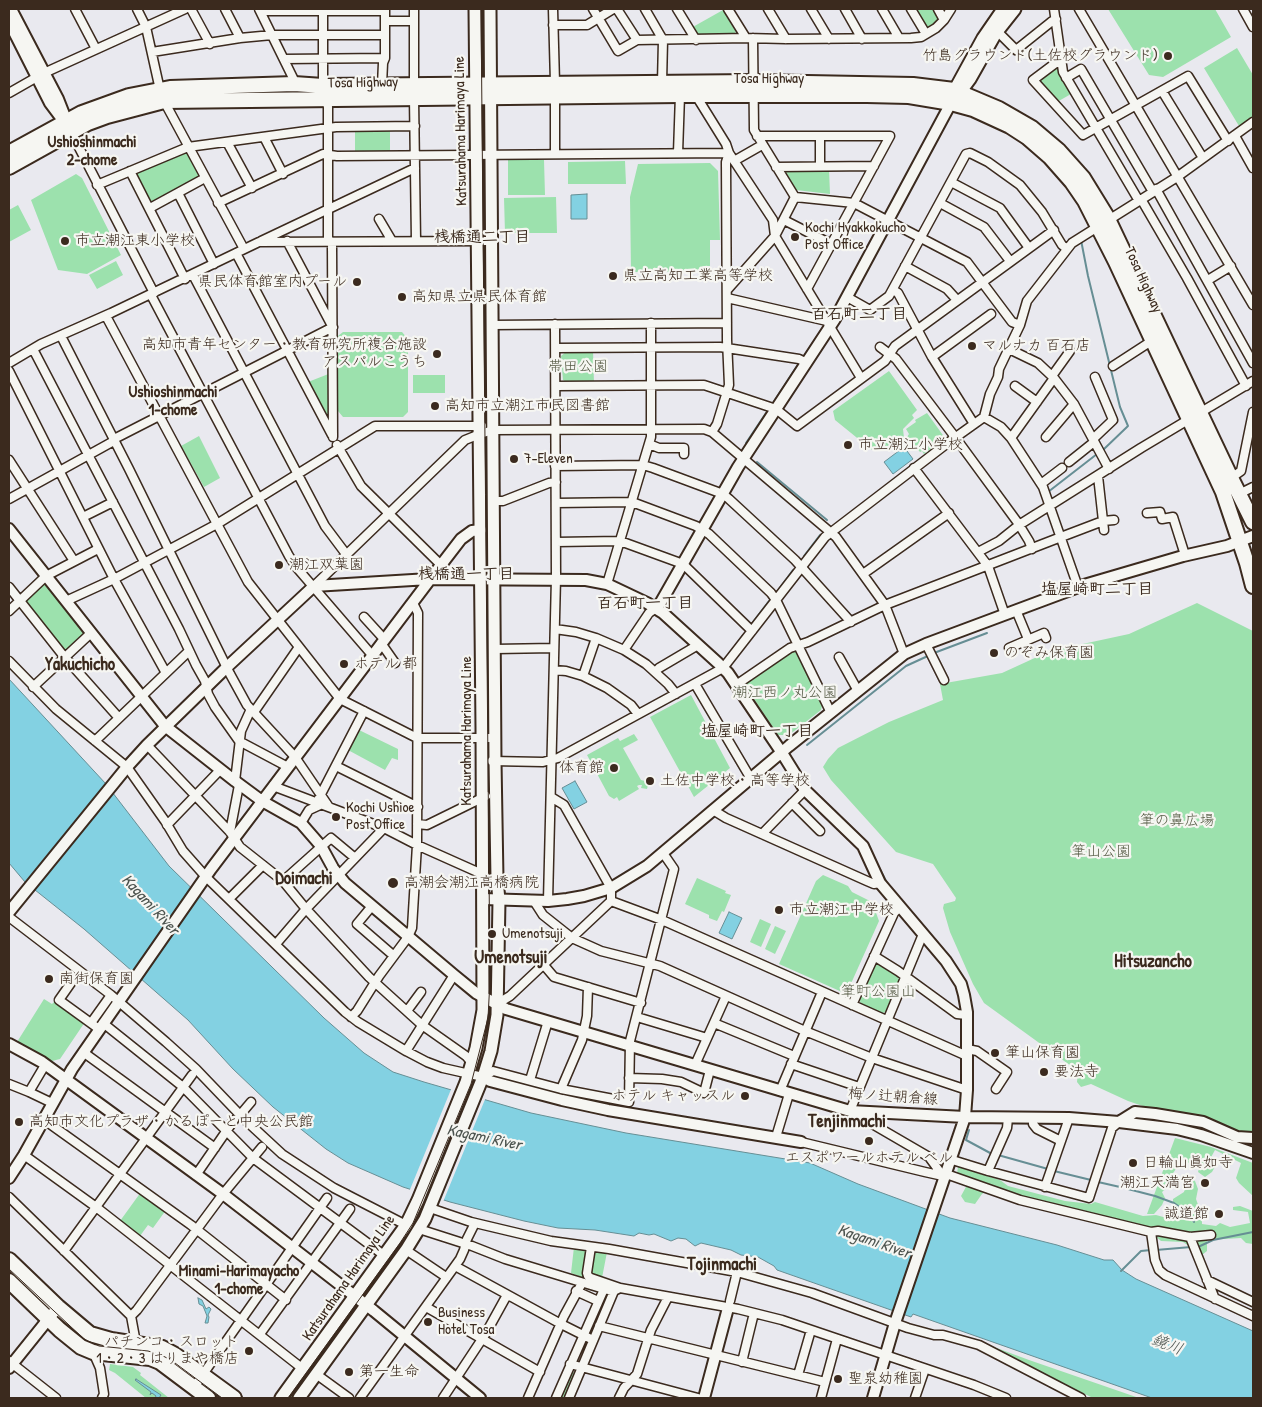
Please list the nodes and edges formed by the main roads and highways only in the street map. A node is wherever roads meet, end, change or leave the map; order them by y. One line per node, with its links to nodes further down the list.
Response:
1 (475, 9): 7 (main road, Katsurahama Harimaya Line)
2 (490, 9): 7 (main road, Katsurahama Harimaya Line)
3 (1003, 9): 11 (main road)
4 (1015, 9): 11 (main road)
5 (754, 89): 6 (highway, Tosa Highway); 6 (highway, Tosa Highway); 11 (highway, Tosa Highway)
6 (555, 90): 7 (highway, Tosa Highway)
7 (483, 91): 9 (highway, Tosa Highway); 23 (main road, Katsurahama Harimaya Line); 24 (main road, Katsurahama Harimaya Line)
8 (325, 92): 9 (highway, Tosa Highway); 9 (highway, Tosa Highway); 10 (highway, Tosa Highway); 10 (highway, Tosa Highway)
9 (414, 92)
10 (162, 95): 12 (highway, Tosa Highway)
11 (955, 95): 15 (highway, Tosa Highway)
12 (67, 125): 13 (highway, Tosa Highway); 14 (highway, Tosa Highway)
13 (9, 153)
14 (9, 167)
15 (1103, 223): 16 (highway, Tosa Highway); 16 (highway, Tosa Highway)
16 (1195, 417): 17 (highway, Tosa Highway); 18 (highway, Tosa Highway)
17 (1253, 522)
18 (1253, 586)
19 (9, 1260): 22 (highway)
20 (9, 1280): 21 (highway)
21 (208, 1398)
22 (234, 1398)
23 (281, 1398)
24 (299, 1398)

